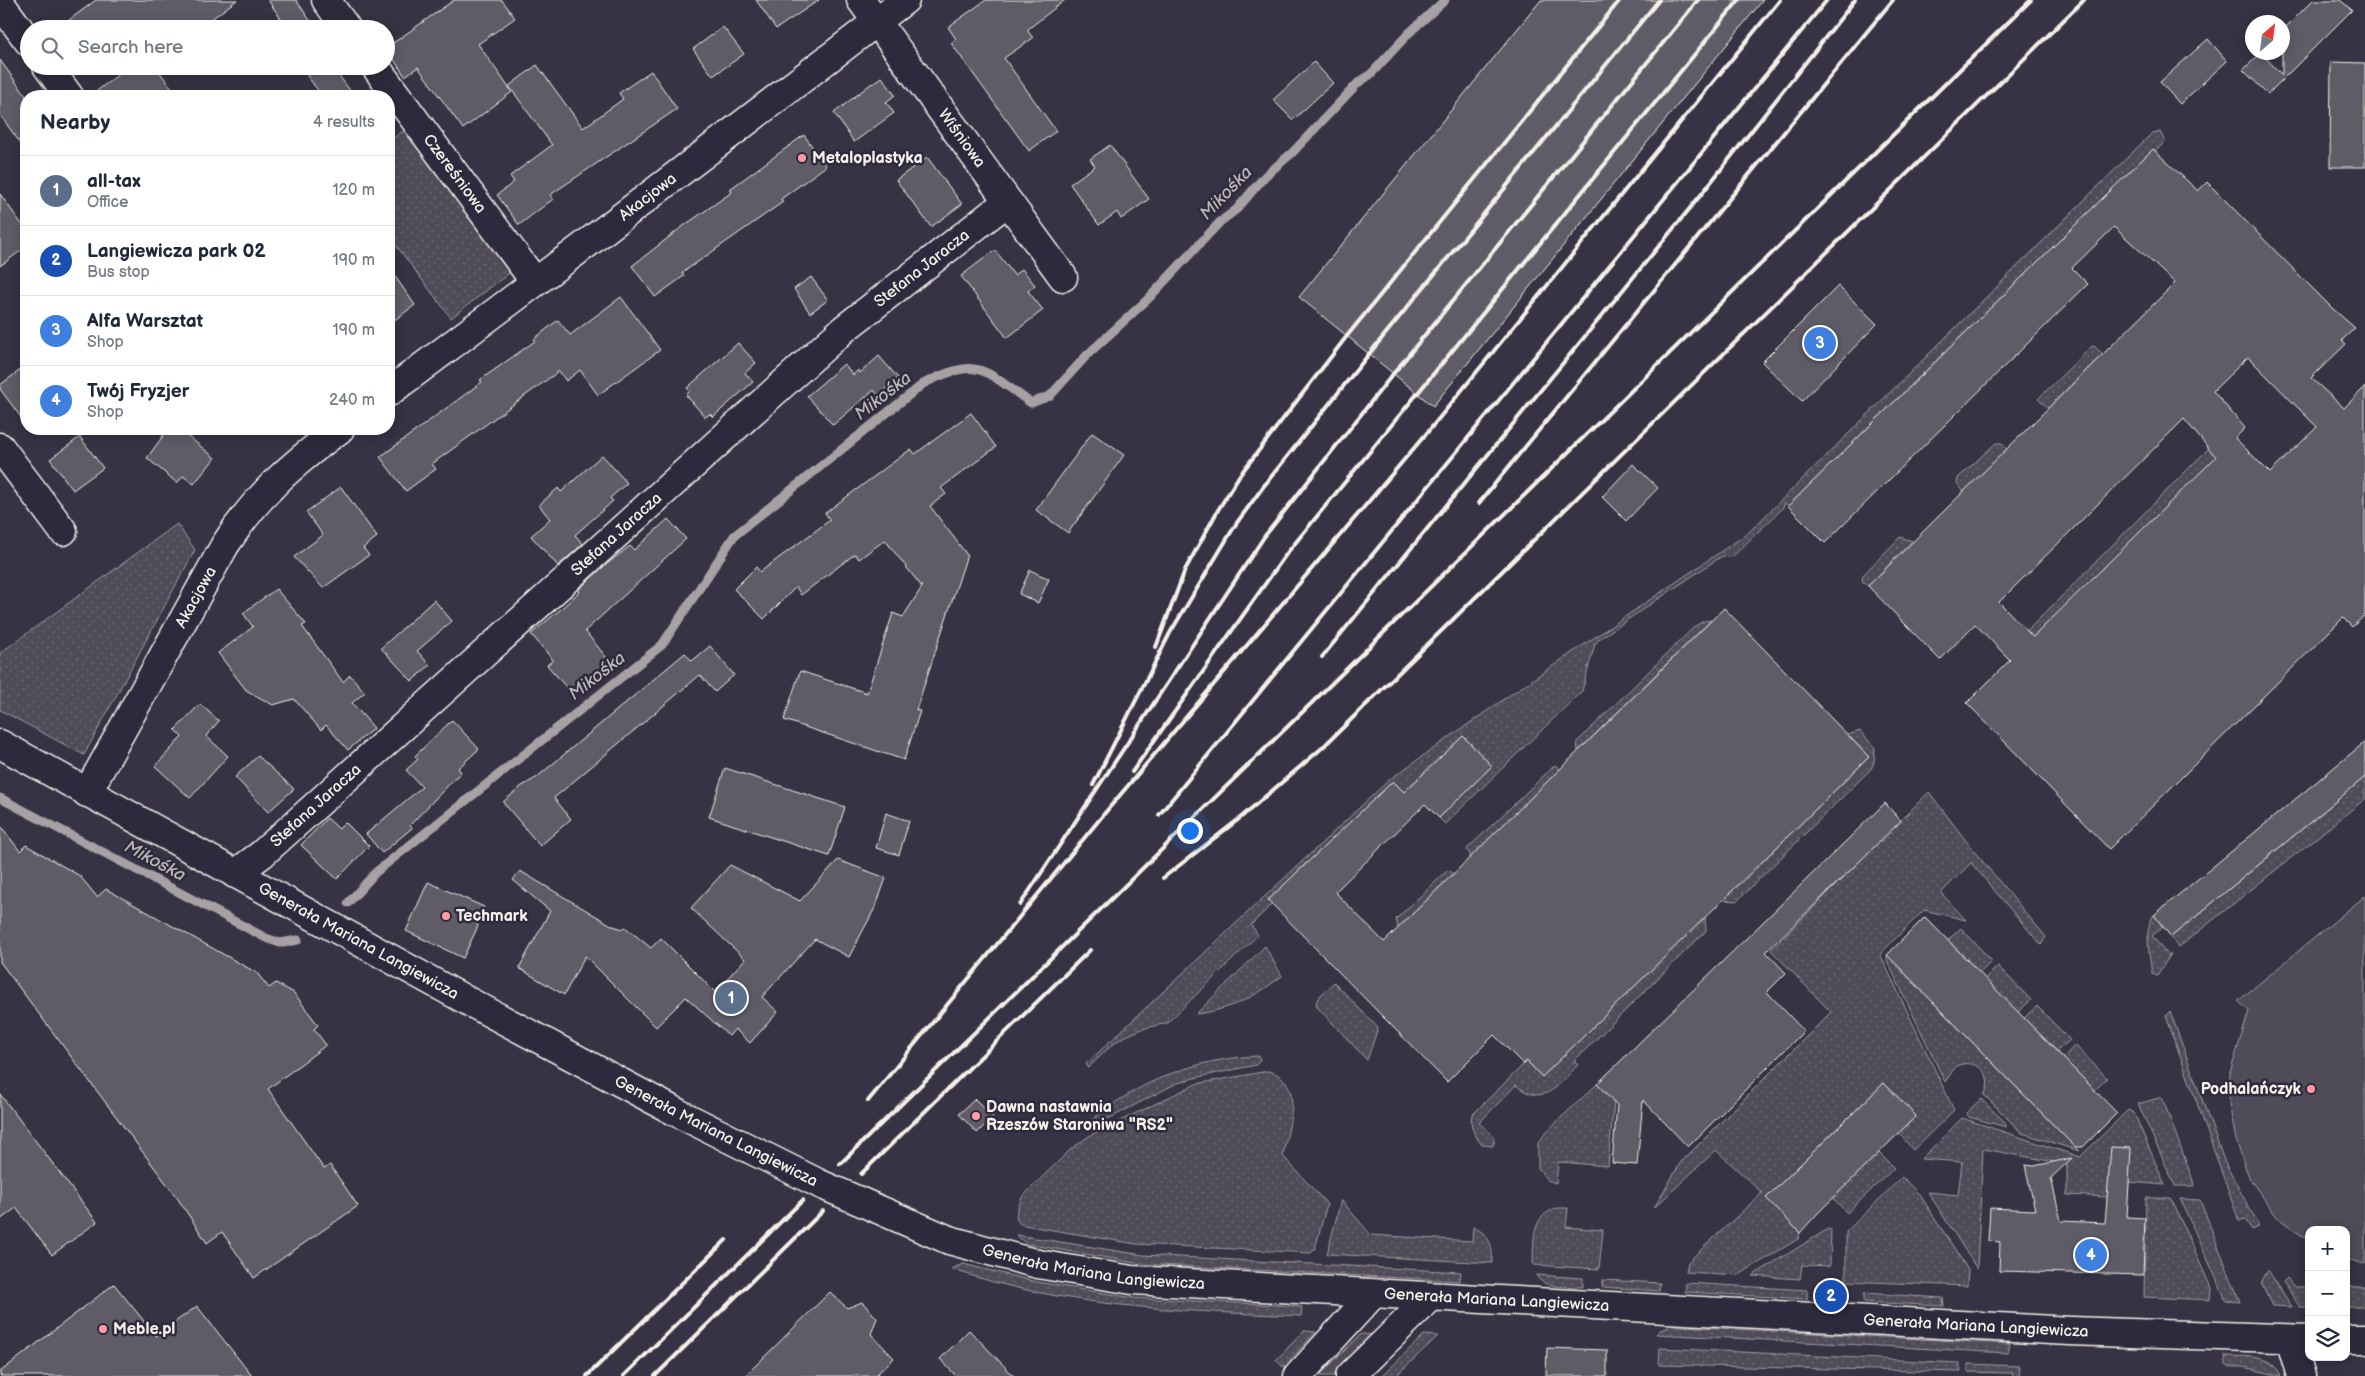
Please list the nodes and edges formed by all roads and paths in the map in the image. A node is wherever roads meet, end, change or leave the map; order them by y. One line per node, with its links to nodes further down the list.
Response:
1 (326, 0): 5 (street)
2 (905, 0): 4 (street, Akacjowa)
3 (0, 3): 6 (street)
4 (869, 10): 12 (street, Wiśniowa); 14 (street, Akacjowa)
5 (340, 20)
6 (20, 30)
7 (54, 75): 9 (street)
8 (382, 75): 10 (street, Czereśniowa)
9 (65, 90)
10 (393, 90)
11 (395, 93): 14 (street, Czereśniowa)
12 (1007, 202): 13 (street, Wiśniowa); 21 (street, Stefana Jaracza)
13 (1063, 277)
14 (535, 282): 15 (street, Akacjowa)
15 (395, 387)
16 (324, 435): 20 (street, Akacjowa)
17 (0, 447): 18 (street)
18 (63, 531)
19 (0, 744): 20 (street, Generała Mariana Langiewicza)
20 (87, 793): 21 (street, Generała Mariana Langiewicza)
21 (235, 874): 22 (street, Generała Mariana Langiewicza)
22 (1373, 1294): 23 (street, Generała Mariana Langiewicza); 27 (street)
23 (1431, 1297): 24 (street, Generała Mariana Langiewicza); 28 (street)
24 (2300, 1339): 29 (street)
25 (2350, 1339): 26 (street)
26 (2365, 1339)
27 (1298, 1376)
28 (1350, 1376)
29 (2301, 1376)

